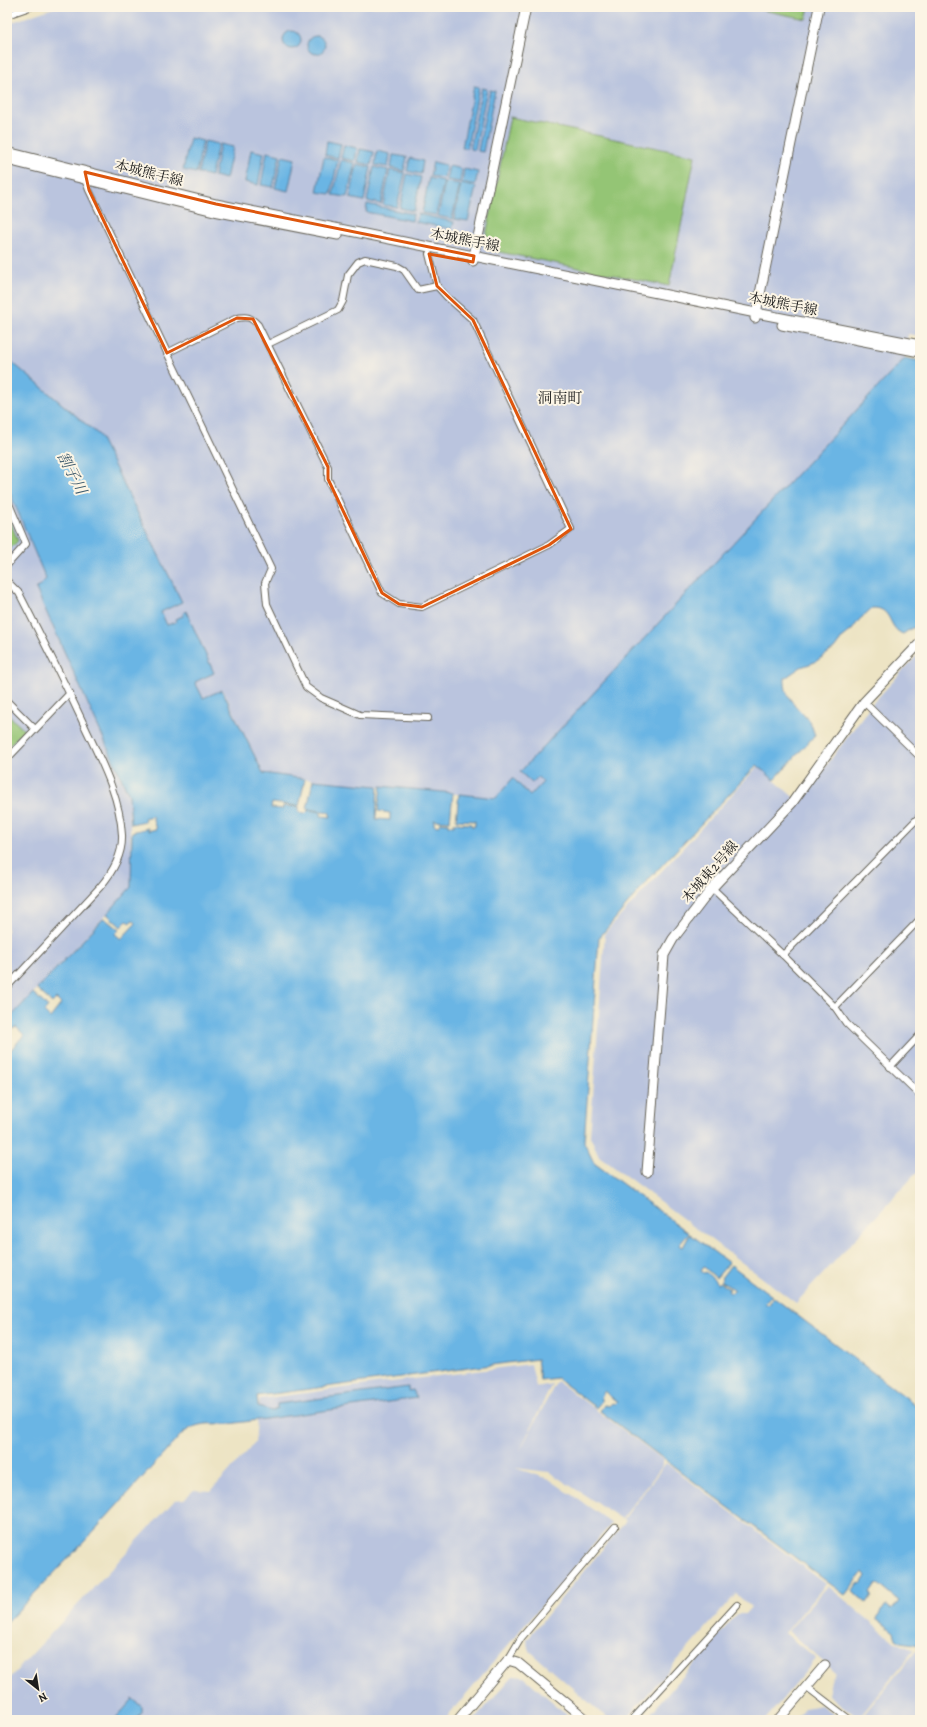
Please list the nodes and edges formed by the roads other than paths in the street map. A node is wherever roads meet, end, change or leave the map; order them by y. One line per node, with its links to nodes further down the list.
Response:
1 (30, 7): 4 (street)
2 (526, 7): 9 (main road)
3 (819, 7): 11 (main road)
4 (7, 15)
5 (7, 152): 7 (main road, 本城熊手線)
6 (7, 160): 7 (main road, 本城熊手線)
7 (84, 175): 8 (main road, 本城熊手線); 9 (main road, 本城熊手線); 15 (street)
8 (429, 254): 9 (main road, 本城熊手線); 10 (street)
9 (474, 259): 11 (main road, 本城熊手線)
10 (437, 286): 12 (street); 12 (street)
11 (755, 316): 13 (main road, 本城熊手線); 14 (main road, 本城熊手線)
12 (268, 344): 15 (street)
13 (920, 345)
14 (920, 352)
15 (168, 353): 23 (street)
16 (7, 499): 17 (street)
17 (7, 565)
18 (7, 581): 20 (street)
19 (920, 643): 22 (main road, 本城東2号線)
20 (70, 693): 24 (street); 31 (street)
21 (7, 701): 24 (street)
22 (864, 702): 25 (street); 28 (main road, 本城東2号線)
23 (428, 718)
24 (35, 729): 26 (street)
25 (920, 757)
26 (7, 759)
27 (920, 816): 30 (street)
28 (712, 888): 30 (street); 36 (main road, 本城東2号線)
29 (920, 919): 32 (street)
30 (783, 955): 32 (street)
31 (7, 987)
32 (834, 1007): 34 (street)
33 (920, 1035): 34 (street)
34 (890, 1066): 35 (street)
35 (920, 1095)
36 (647, 1172)
37 (615, 1527): 39 (street)
38 (737, 1605): 44 (street)
39 (508, 1660): 42 (main road); 43 (main road)
40 (825, 1665): 41 (main road)
41 (807, 1688): 45 (main road); 46 (street)
42 (458, 1720)
43 (587, 1720)
44 (632, 1720)
45 (778, 1720)
46 (850, 1720)

